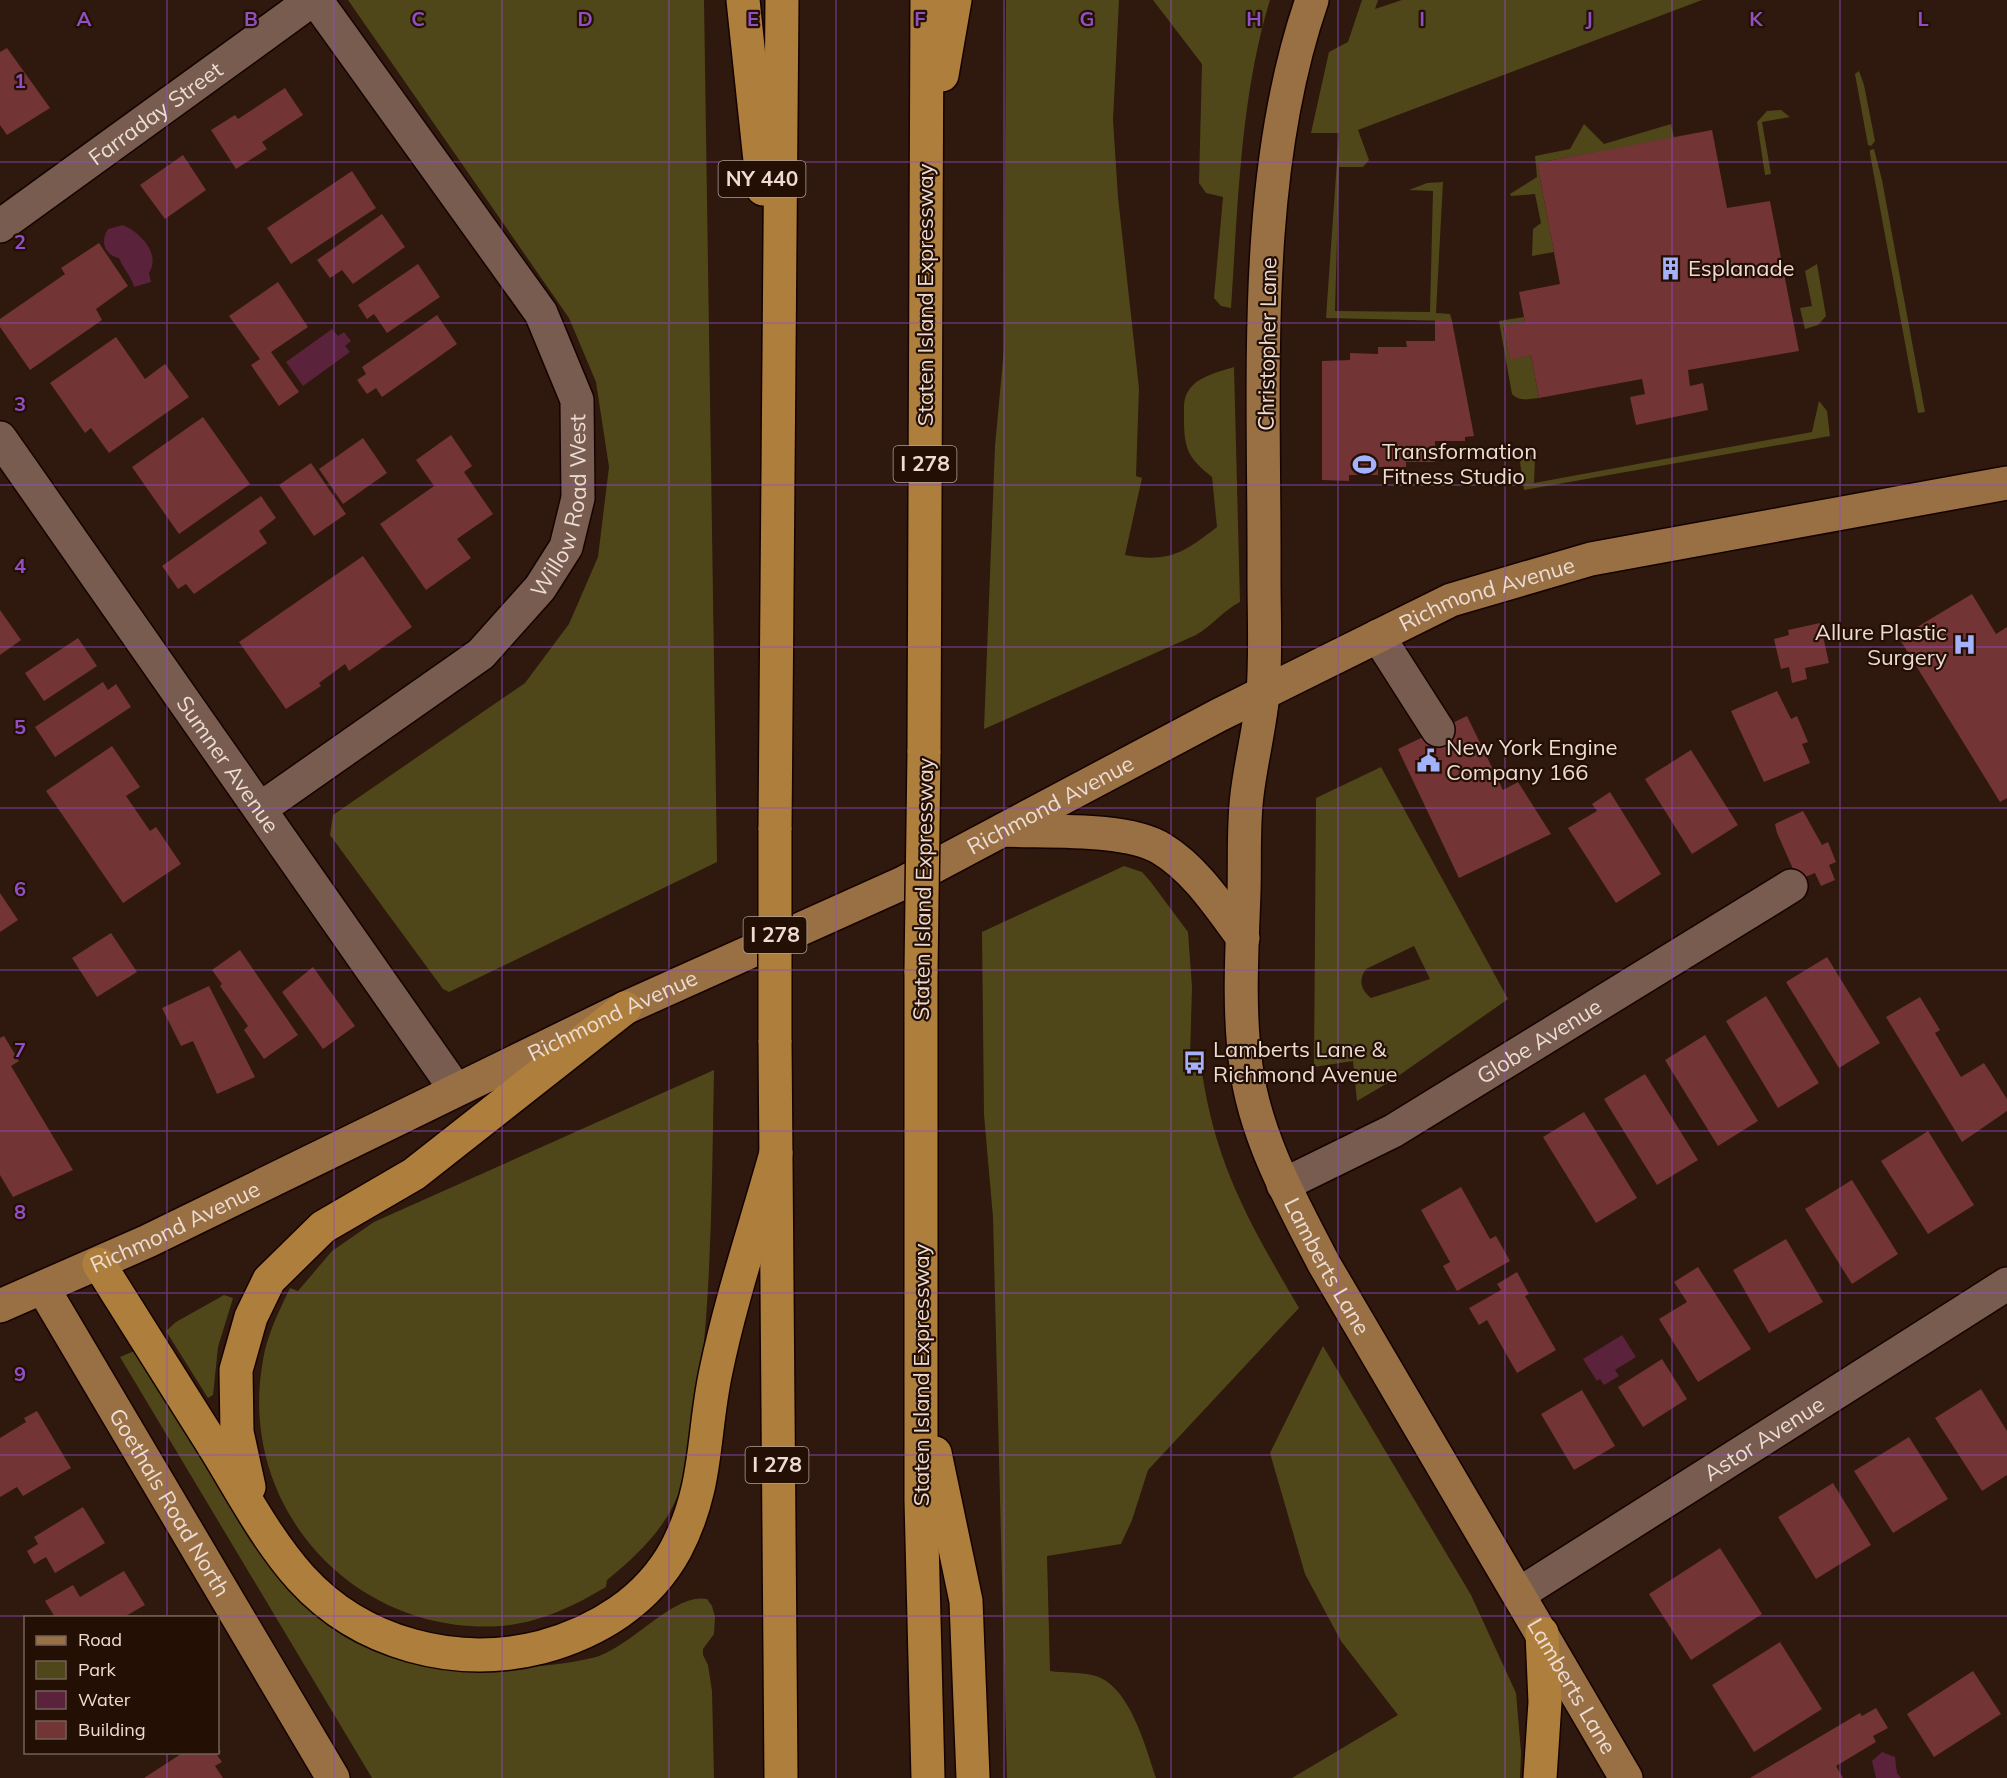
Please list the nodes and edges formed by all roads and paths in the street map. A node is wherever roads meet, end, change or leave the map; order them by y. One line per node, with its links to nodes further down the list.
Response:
1 (314, 0): 8 (street, Farraday Street); 15 (street, Willow Road West)
2 (743, 0): 9 (highway, NY 440)
3 (782, 0): 9 (highway, I 278)
4 (927, 0): 7 (highway, Staten Island Expressway / I 278)
5 (955, 0): 7 (highway)
6 (1312, 0): 13 (main road, Christopher Lane)
7 (926, 175): 27 (highway, Staten Island Expressway / I 278, bridge)
8 (0, 226)
9 (781, 358): 21 (highway, I 278, bridge)
10 (0, 438): 15 (street, Sumner Avenue)
11 (2007, 483): 12 (main road, Richmond Avenue)
12 (1378, 636): 13 (main road, Richmond Avenue); 14 (street)
13 (1263, 693): 16 (main road, Richmond Avenue); 18 (main road, Lamberts Lane)
14 (1438, 730)
15 (260, 809): 20 (street, Sumner Avenue)
16 (1001, 830): 18 (main road); 19 (main road, Richmond Avenue)
17 (1791, 886): 22 (street, Globe Avenue)
18 (1243, 938): 22 (main road, Lamberts Lane)
19 (625, 1008): 20 (main road, Richmond Avenue); 28 (highway)
20 (456, 1090): 23 (main road, Richmond Avenue)
21 (777, 1153): 28 (highway); 32 (highway, I 278)
22 (1283, 1185): 29 (main road, Lamberts Lane)
23 (99, 1264): 25 (main road, Richmond Avenue); 28 (highway)
24 (2007, 1284): 29 (street, Astor Avenue)
25 (43, 1288): 26 (main road, Richmond Avenue); 31 (main road, Goethals Road North)
26 (0, 1306)
27 (921, 1389): 33 (highway, Staten Island Expressway / I 278); 34 (highway)
28 (258, 1517)
29 (1519, 1594): 30 (main road, Lamberts Lane)
30 (1542, 1633): 35 (highway); 36 (main road, Lamberts Lane)
31 (333, 1778)
32 (781, 1778)
33 (928, 1778)
34 (973, 1778)
35 (1540, 1778)
36 (1626, 1778)

